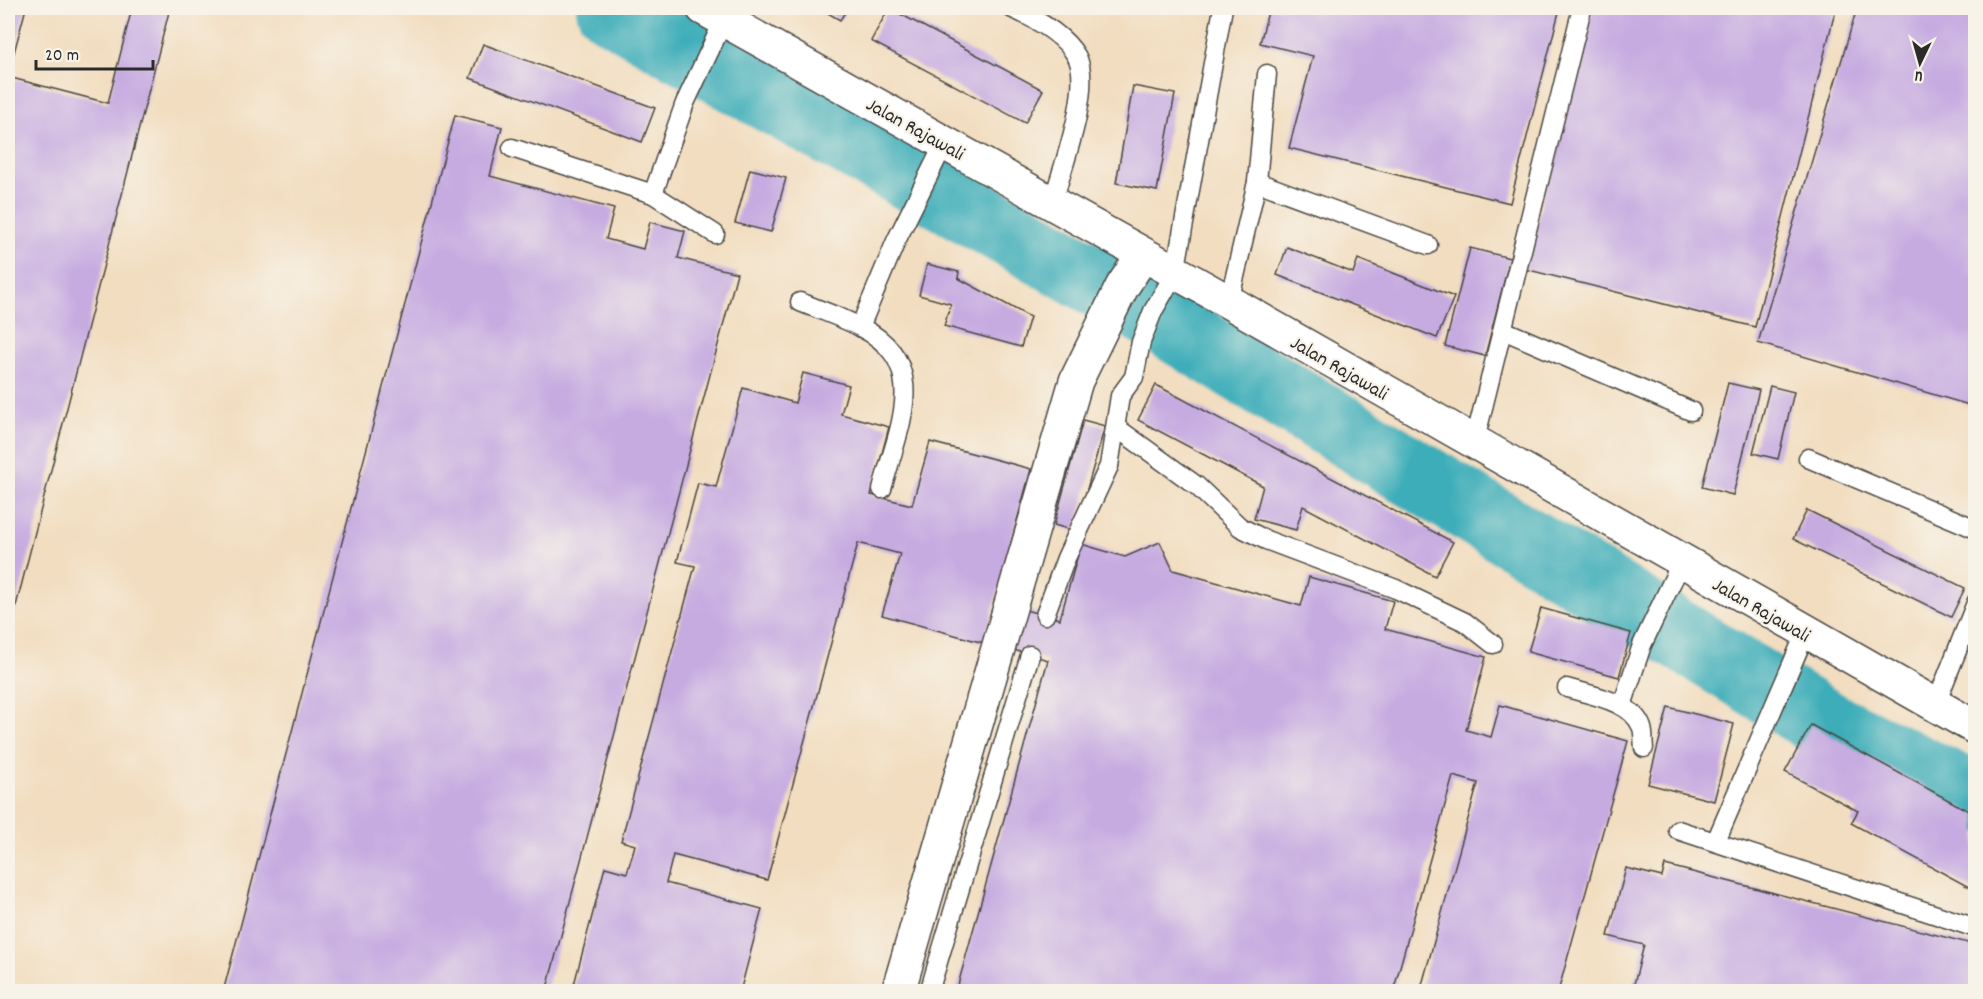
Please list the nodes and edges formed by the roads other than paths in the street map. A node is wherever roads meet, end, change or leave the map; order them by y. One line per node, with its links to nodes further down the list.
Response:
1 (1011, 8): 10 (lane)
2 (1223, 8): 14 (lane)
3 (1582, 8): 18 (lane)
4 (713, 14): 7 (street, Jalan Rajawali); 9 (lane)
5 (1267, 74): 8 (lane)
6 (512, 148): 9 (lane)
7 (937, 157): 10 (street, Jalan Rajawali); 17 (lane)
8 (1257, 182): 12 (lane); 16 (lane)
9 (653, 194): 11 (lane)
10 (1052, 205): 13 (street, Jalan Rajawali)
11 (716, 234)
12 (1428, 245)
13 (1143, 255): 14 (street, Jalan Rajawali); 39 (street)
14 (1175, 273): 16 (street, Jalan Rajawali); 20 (lane)
15 (800, 302): 17 (lane)
16 (1229, 302): 21 (street, Jalan Rajawali)
17 (860, 327): 23 (lane)
18 (1503, 330): 19 (lane); 21 (lane)
19 (1691, 411)
20 (1117, 428): 27 (lane); 28 (lane)
21 (1474, 444): 25 (street, Jalan Rajawali)
22 (1808, 458): 24 (lane)
23 (882, 489)
24 (1976, 529)
25 (1681, 563): 29 (street, Jalan Rajawali); 32 (lane)
26 (1976, 603): 33 (lane)
27 (1044, 615)
28 (1493, 644)
29 (1801, 646): 33 (street, Jalan Rajawali); 37 (lane)
30 (1030, 655): 40 (lane)
31 (1567, 688): 32 (lane)
32 (1622, 706): 35 (lane)
33 (1935, 706): 34 (street, Jalan Rajawali)
34 (1976, 728)
35 (1644, 748)
36 (1678, 830): 37 (lane)
37 (1716, 841): 38 (lane)
38 (1976, 928)
39 (898, 992)
40 (929, 992)

